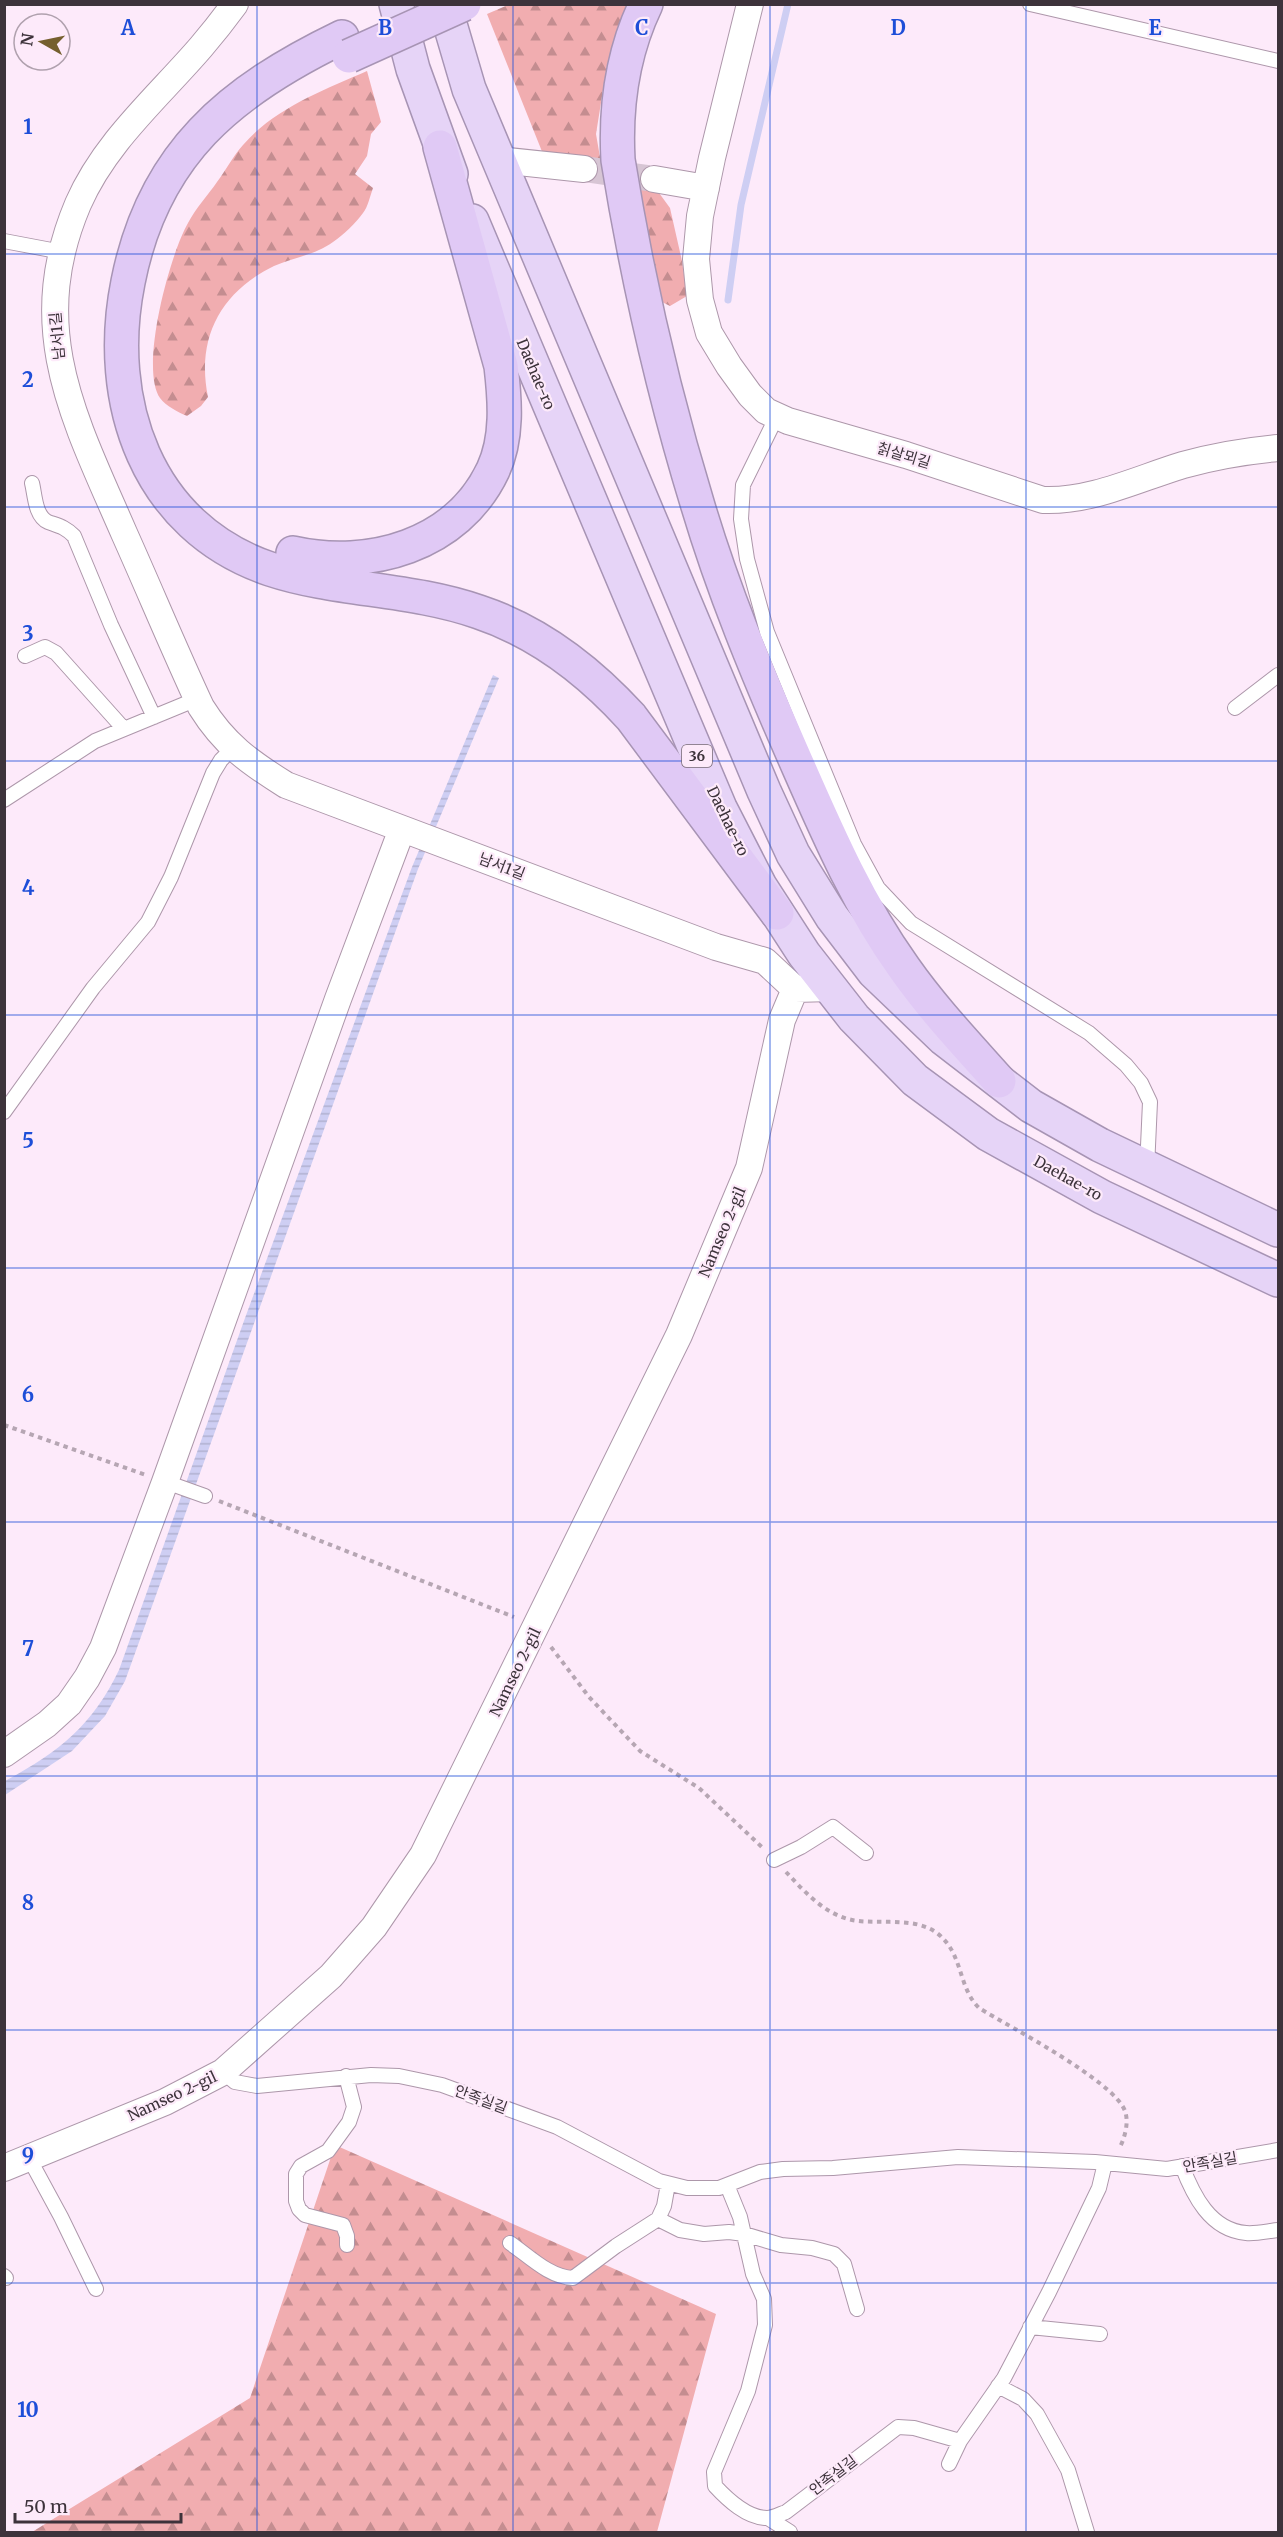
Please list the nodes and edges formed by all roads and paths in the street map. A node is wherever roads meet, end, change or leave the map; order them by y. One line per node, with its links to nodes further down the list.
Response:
1 (235, 4): 17 (street, 남서1길)
2 (396, 4): 11 (highway, Daehae-ro / 36)
3 (409, 4): 9 (highway)
4 (444, 4): 12 (highway)
5 (464, 4): 9 (highway, bridge)
6 (646, 4): 33 (highway)
7 (750, 4): 15 (street, 칡살뫼길)
8 (1030, 4): 10 (lane)
9 (346, 46): 11 (highway); 30 (highway)
10 (1278, 61)
11 (440, 147): 30 (highway, Daehae-ro / 36)
12 (499, 160): 13 (street); 33 (highway)
13 (584, 169)
14 (654, 179): 15 (street)
15 (706, 188): 18 (street, 칡살뫼길)
16 (4, 241): 17 (lane)
17 (62, 252): 23 (street, 남서1길)
18 (777, 416): 19 (street, 칡살뫼길); 35 (lane)
19 (1278, 448)
20 (32, 483): 25 (lane)
21 (26, 656): 26 (lane)
22 (1278, 675): 24 (lane)
23 (197, 699): 25 (lane); 27 (street, 남서1길)
24 (1235, 708)
25 (154, 717): 26 (lane)
26 (124, 729): 28 (lane)
27 (233, 748): 29 (street, 남서1길); 34 (lane)
28 (4, 800)
29 (407, 831): 32 (street, 남서1길); 39 (street)
30 (777, 913): 31 (highway, Daehae-ro / 36)
31 (831, 988): 32 (street); 37 (highway, Daehae-ro / 36)
32 (795, 989): 41 (street, Namseo 2-gil)
33 (999, 1081): 35 (highway)
34 (4, 1112)
35 (1147, 1168): 36 (highway)
36 (1278, 1230)
37 (1278, 1280)
38 (4, 1425): 39 (path)
39 (171, 1484): 40 (lane); 42 (street)
40 (205, 1496): 41 (path)
41 (536, 1628): 44 (path); 45 (street, Namseo 2-gil)
42 (4, 1754)
43 (866, 1853): 44 (lane)
44 (774, 1860): 49 (path)
45 (223, 2072): 46 (lane, 안족실길); 48 (street, Namseo 2-gil)
46 (346, 2076): 52 (lane, 안족실길); 58 (lane)
47 (1278, 2150): 50 (lane, 안족실길)
48 (29, 2158): 51 (street, Namseo 2-gil); 59 (lane)
49 (1105, 2163): 50 (lane, 안족실길); 53 (lane, 안족실길); 61 (lane)
50 (1182, 2166): 55 (lane)
51 (4, 2168)
52 (668, 2184): 53 (lane, 안족실길); 54 (lane)
53 (727, 2185): 56 (lane)
54 (658, 2219): 56 (lane); 57 (lane)
55 (1278, 2230)
56 (744, 2234): 60 (lane); 66 (lane)
57 (510, 2243)
58 (347, 2245)
59 (96, 2289)
60 (857, 2309)
61 (1030, 2327): 62 (lane); 63 (lane)
62 (1100, 2334)
63 (998, 2386): 64 (lane); 68 (lane)
64 (960, 2441): 65 (lane); 66 (lane, 안족실길)
65 (949, 2464)
66 (768, 2518): 67 (lane)
67 (790, 2532)
68 (1087, 2532)

